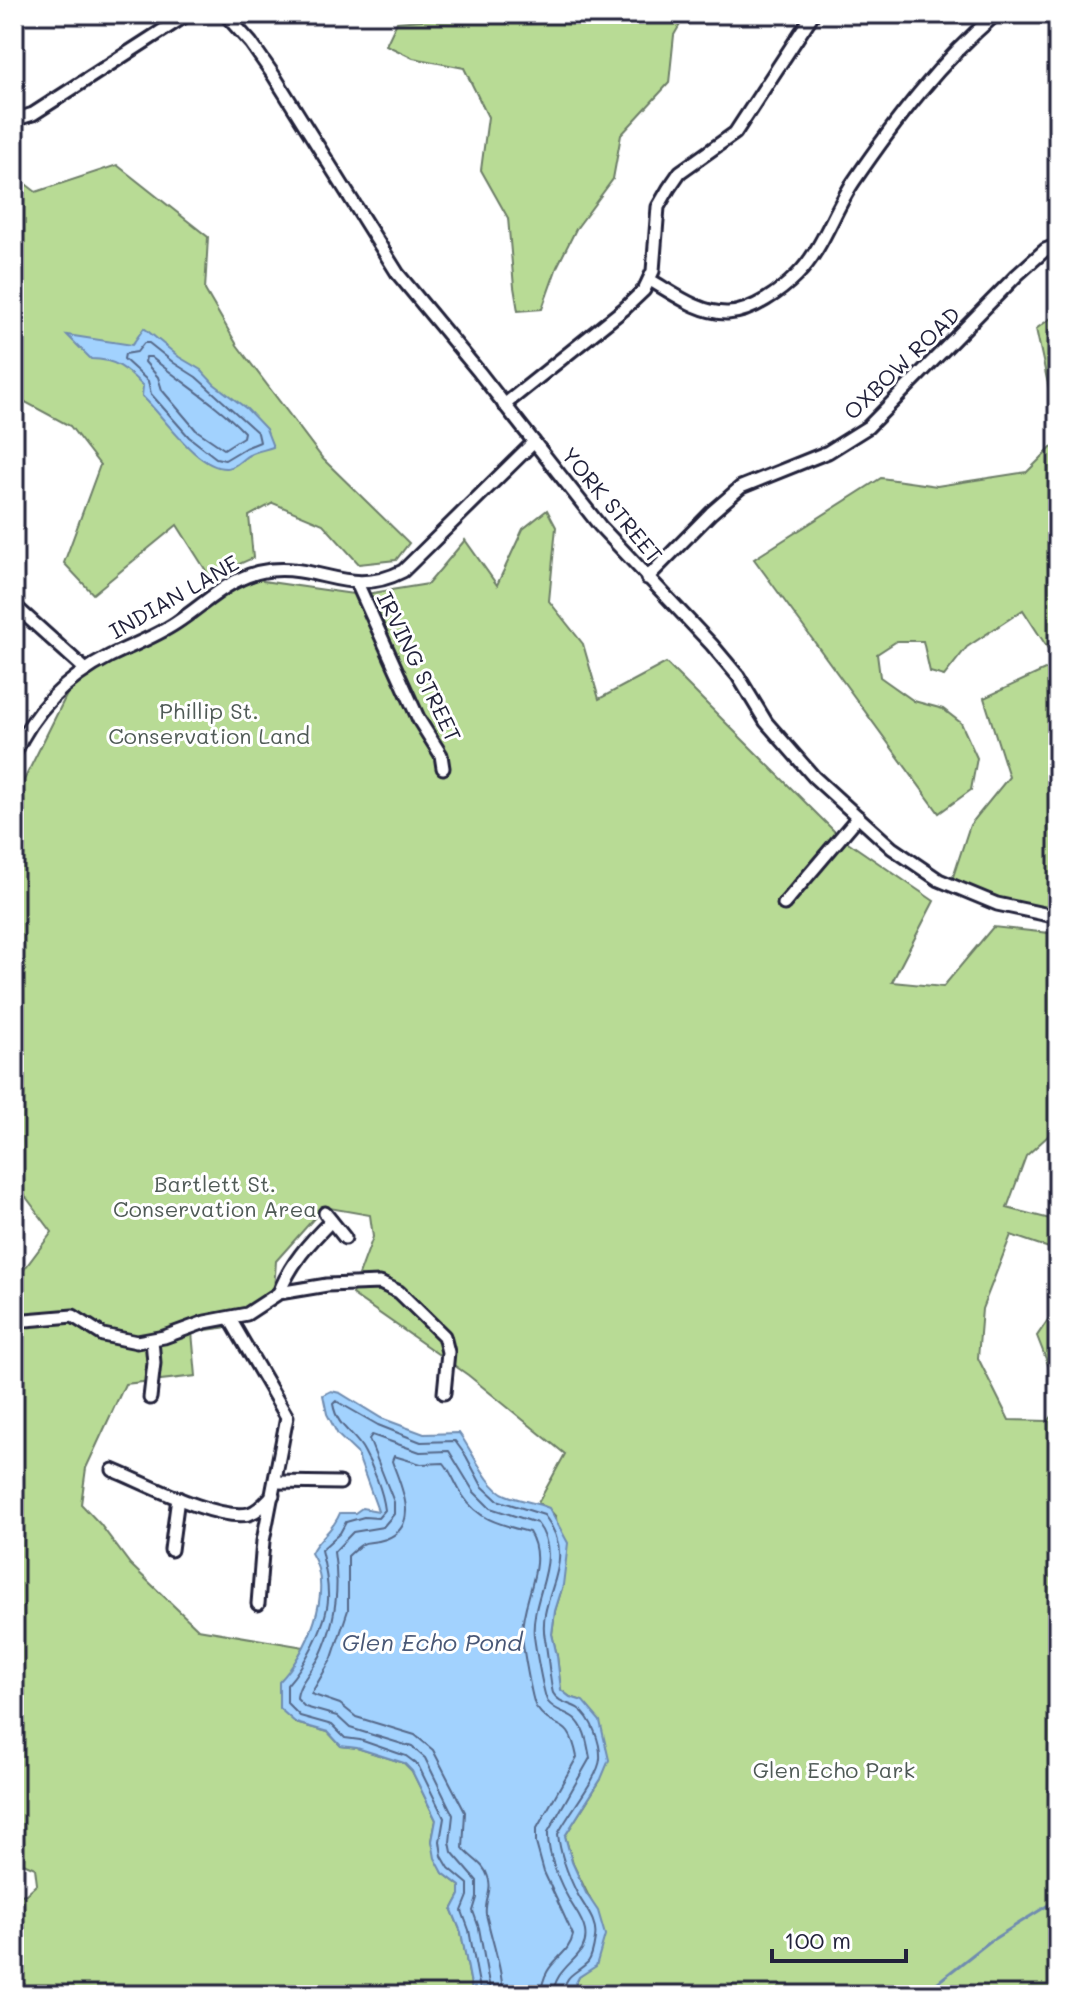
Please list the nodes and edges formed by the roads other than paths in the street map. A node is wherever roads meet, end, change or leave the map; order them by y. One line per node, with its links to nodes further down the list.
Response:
1 (188, 14): 5 (street)
2 (813, 14): 7 (street)
3 (996, 14): 7 (street)
4 (232, 16): 8 (street, YORK STREET)
5 (14, 120)
6 (1058, 245): 10 (street, OXBOW ROAD)
7 (650, 280): 8 (street)
8 (504, 405): 9 (street, YORK STREET)
9 (534, 442): 10 (street, YORK STREET); 11 (street, INDIAN LANE)
10 (647, 578): 16 (street, YORK STREET)
11 (357, 583): 13 (street, INDIAN LANE); 15 (street, IRVING STREET)
12 (14, 605): 13 (street)
13 (86, 670): 14 (street, INDIAN LANE)
14 (14, 755)
15 (443, 768)
16 (858, 817): 17 (street); 18 (street, YORK STREET)
17 (784, 904)
18 (1058, 917)
19 (345, 1238): 20 (street)
20 (279, 1293): 21 (street); 24 (street)
21 (230, 1319): 23 (street); 28 (street)
22 (14, 1321): 23 (street)
23 (152, 1340): 25 (street)
24 (444, 1393)
25 (150, 1398)
26 (113, 1470): 29 (street)
27 (340, 1483): 28 (street)
28 (274, 1488): 29 (street); 31 (street)
29 (178, 1498): 30 (street)
30 (171, 1550)
31 (258, 1604)

